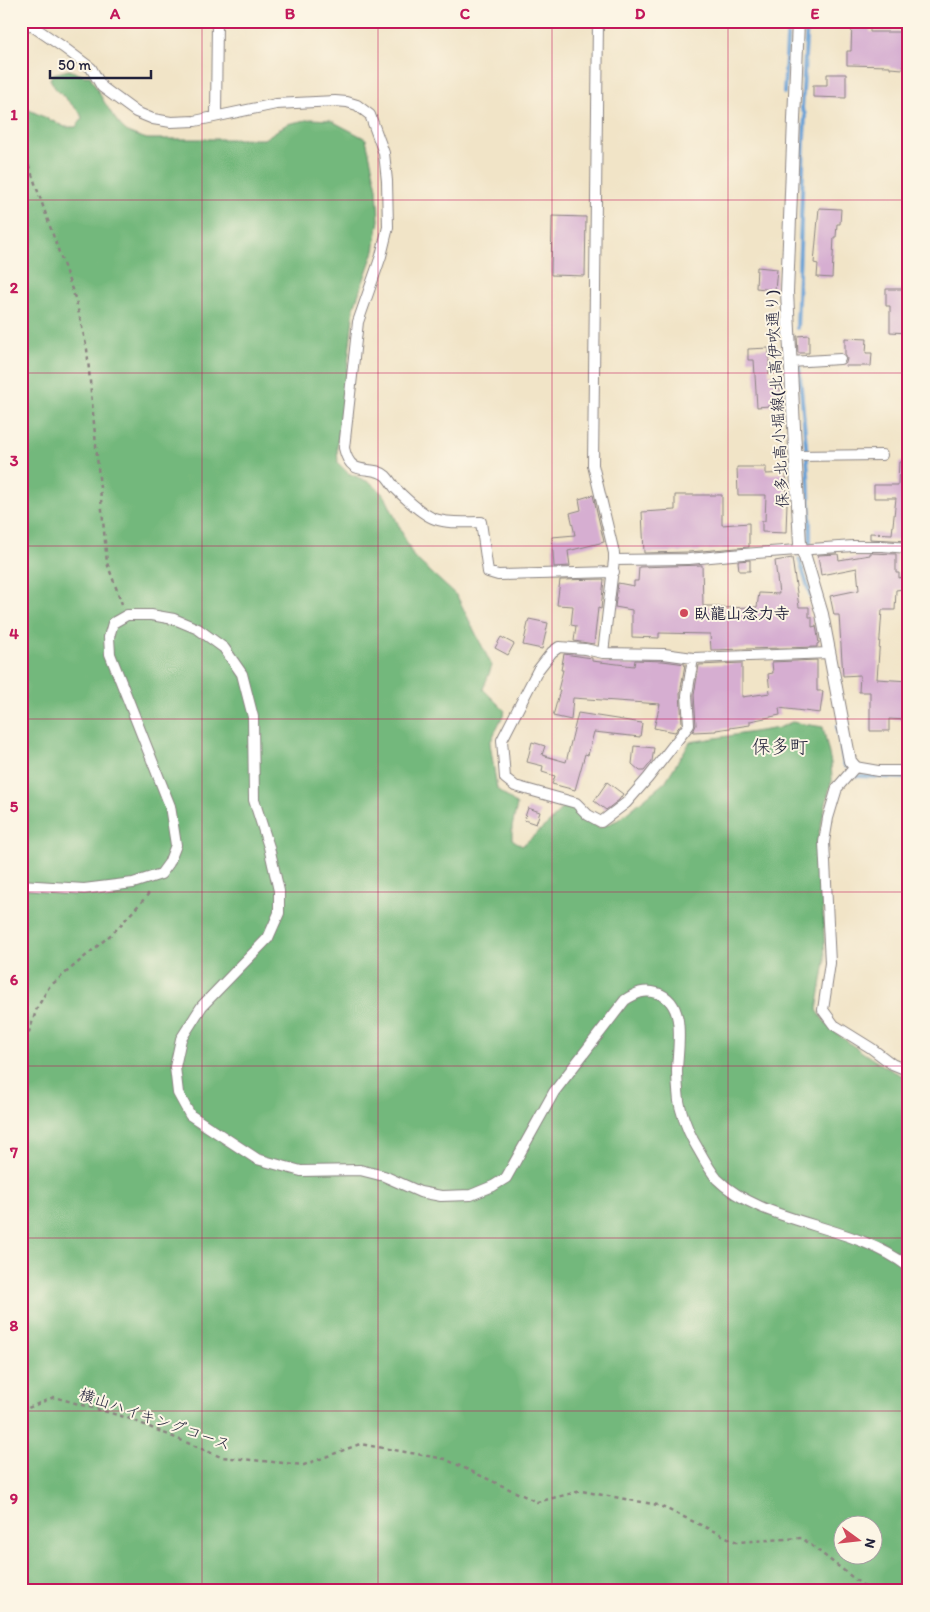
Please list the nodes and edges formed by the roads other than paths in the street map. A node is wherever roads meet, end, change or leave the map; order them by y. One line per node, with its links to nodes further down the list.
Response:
1 (25, 21): 5 (street)
2 (218, 21): 5 (street)
3 (598, 21): 12 (street)
4 (798, 21): 7 (street, 保多北高小堀線(北高伊吹通り))
5 (216, 116): 13 (street)
6 (840, 359): 7 (street)
7 (790, 362): 8 (street, 保多北高小堀線(北高伊吹通り))
8 (803, 455): 9 (street); 11 (street, 保多北高小堀線(北高伊吹通り))
9 (882, 455)
10 (909, 548): 11 (street)
11 (802, 550): 12 (street); 15 (street, 保多北高小堀線(北高伊吹通り))
12 (614, 560): 13 (street)
13 (614, 572): 14 (street)
14 (603, 653): 16 (street); 16 (street)
15 (828, 653): 16 (street); 17 (street, 保多北高小堀線(北高伊吹通り))
16 (693, 658)
17 (852, 770): 18 (street); 20 (street)
18 (909, 771)
19 (21, 885): 21 (street)
20 (909, 1071)
21 (909, 1267)

